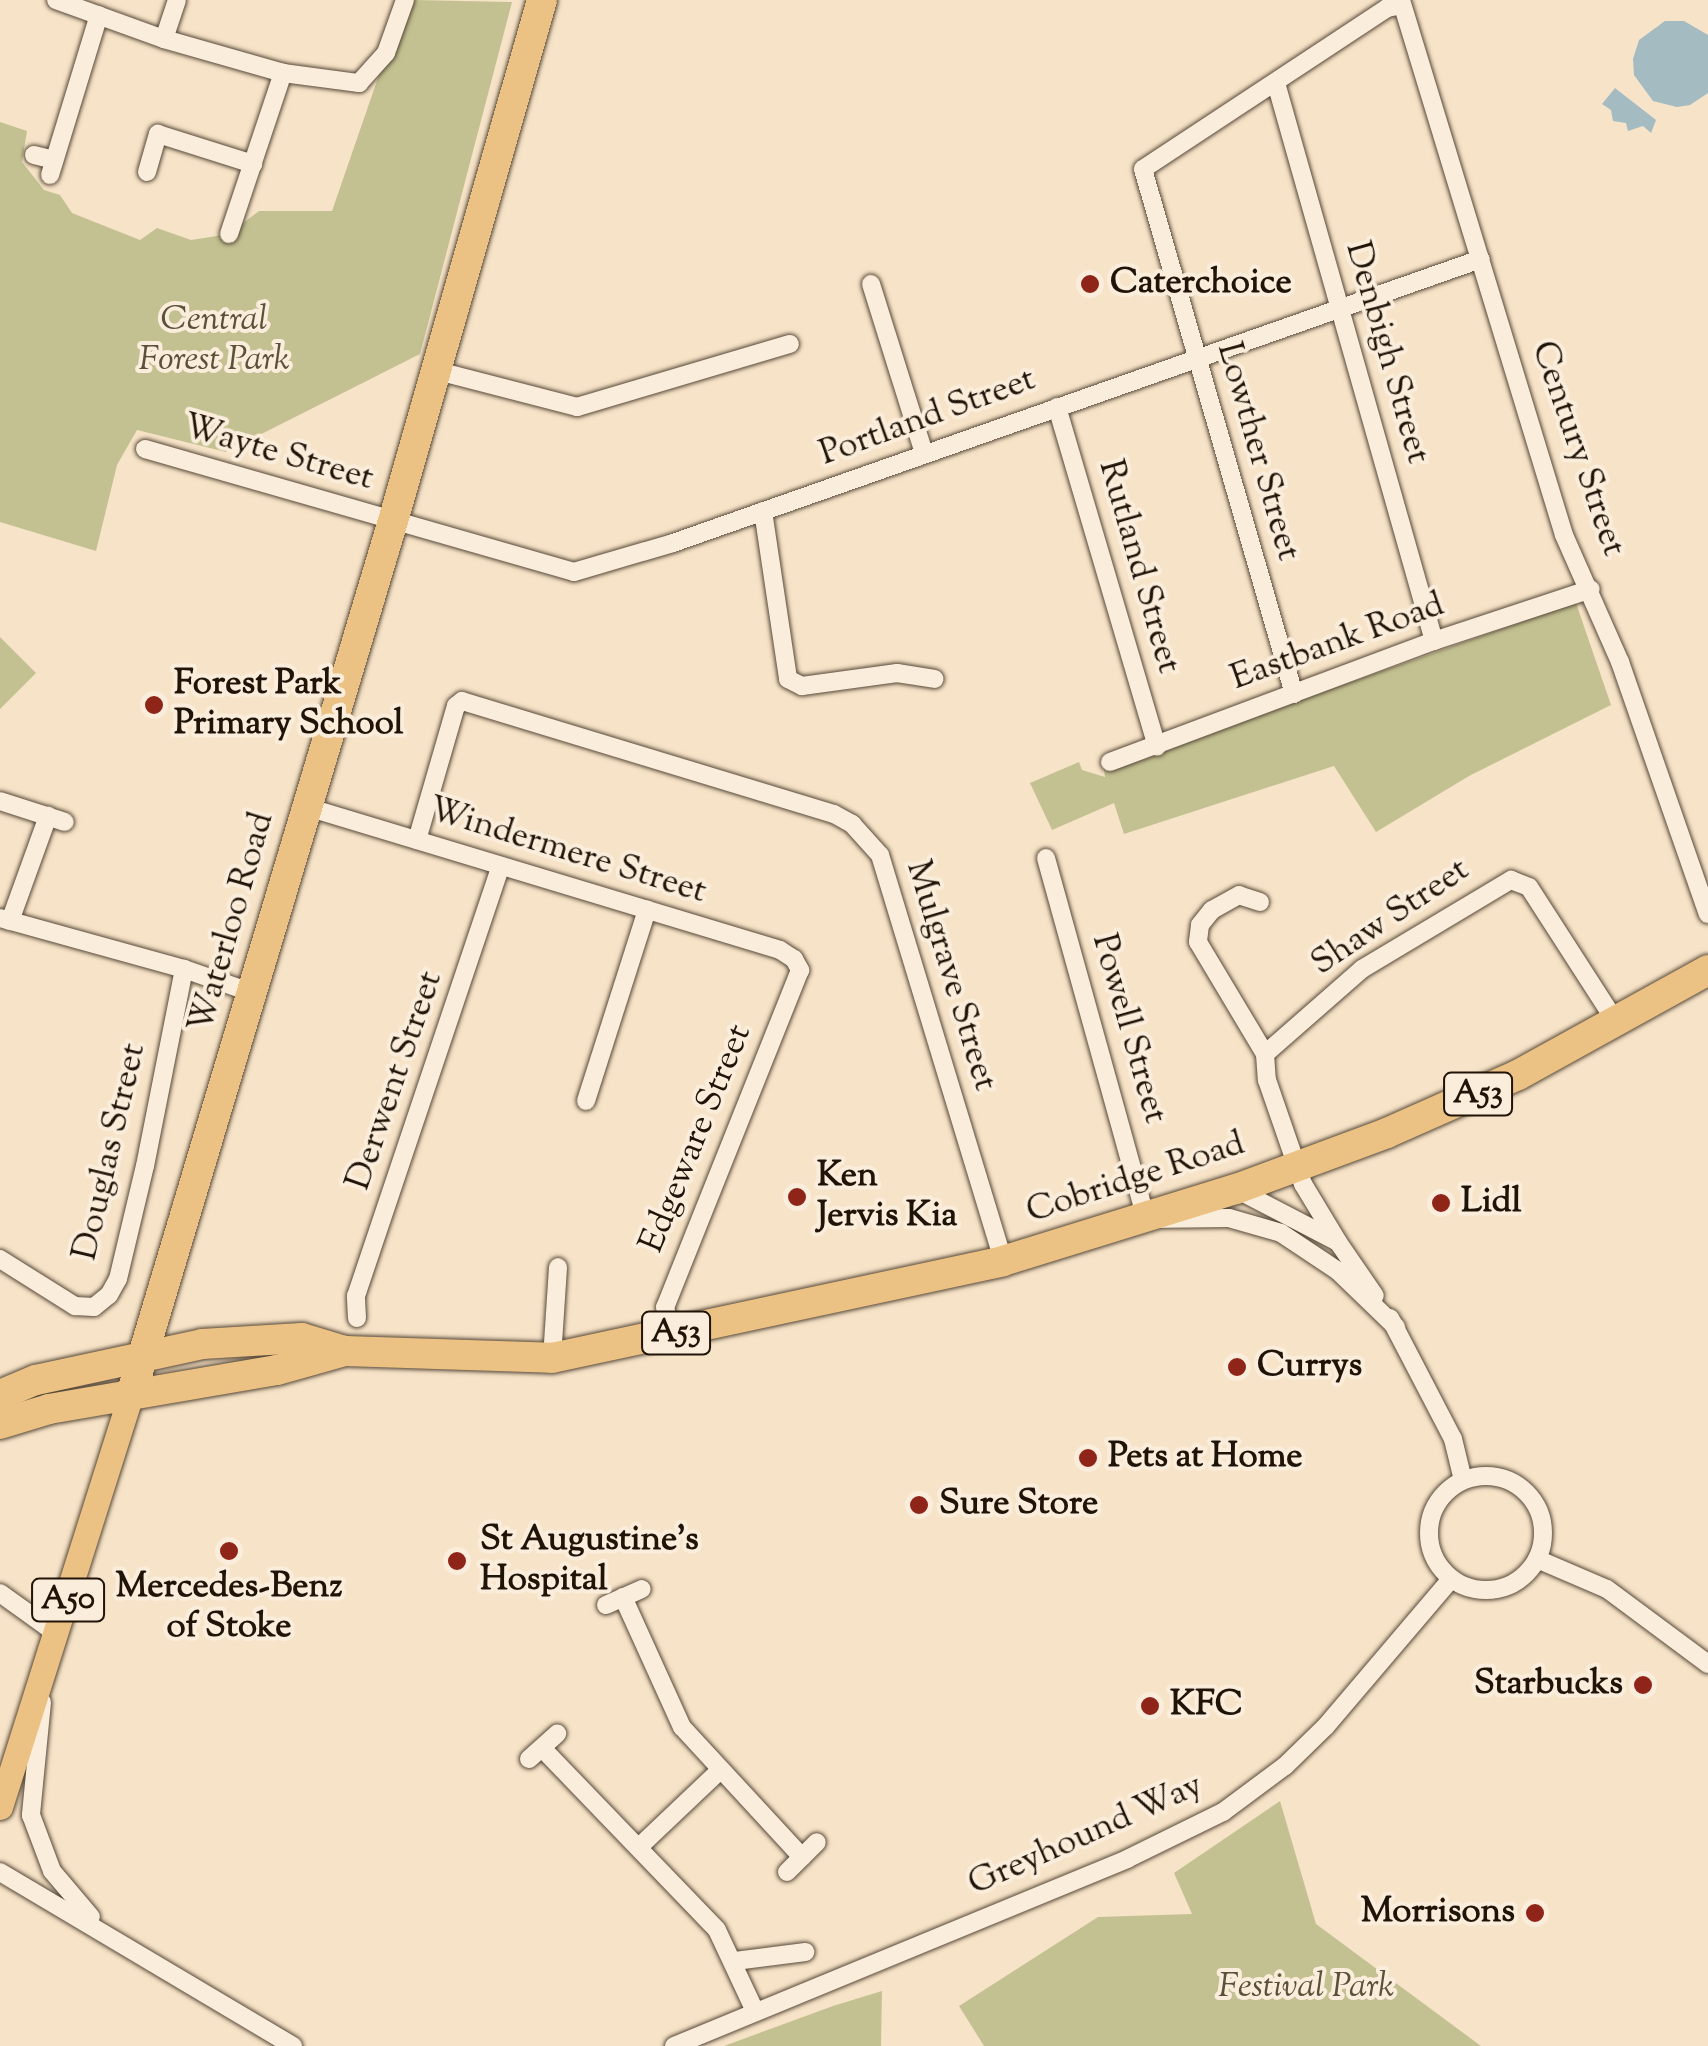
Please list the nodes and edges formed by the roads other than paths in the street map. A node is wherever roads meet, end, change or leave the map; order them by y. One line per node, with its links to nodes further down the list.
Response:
1 (56, 0): 6 (street)
2 (177, 0): 7 (street)
3 (405, 0): 8 (street)
4 (542, 0): 19 (highway, Waterloo Road / A50)
5 (1401, 2): 9 (street); 14 (street, Century Street)
6 (99, 14): 7 (street); 10 (street)
7 (164, 39): 8 (street)
8 (283, 73): 11 (street)
9 (1276, 83): 16 (street, Denbigh Street); 18 (street, Lowther Street)
10 (34, 156)
11 (253, 164): 12 (street); 13 (street)
12 (146, 172)
13 (229, 234)
14 (1481, 259): 16 (street, Portland Street); 25 (street, Century Street)
15 (871, 284): 22 (street)
16 (1338, 306): 18 (street, Portland Street); 26 (street, Denbigh Street)
17 (790, 344): 19 (street)
18 (1196, 358): 20 (street, Portland Street); 28 (street, Lowther Street)
19 (434, 370): 24 (highway, Waterloo Road / A50)
20 (1057, 406): 22 (street, Portland Street); 29 (street, Rutland Street)
21 (145, 449): 24 (street, Wayte Street)
22 (924, 453): 23 (street, Portland Street)
23 (763, 511): 24 (street, Portland Street); 27 (street)
24 (392, 521): 32 (highway, Waterloo Road / A50)
25 (1591, 591): 26 (street, Eastbank Road); 38 (street, Century Street)
26 (1434, 641): 28 (street, Eastbank Road)
27 (935, 679)
28 (1294, 694): 29 (street, Eastbank Road)
29 (1157, 746): 30 (street, Eastbank Road)
30 (1110, 762)
31 (0, 802): 39 (street)
32 (307, 807): 33 (street, Windermere Street); 43 (highway, Waterloo Road / A50)
33 (417, 840): 35 (street, Windermere Street); 52 (street, Mulgrave Street)
34 (1046, 858): 49 (street, Powell Street)
35 (502, 866): 37 (street, Windermere Street); 54 (street, Derwent Street)
36 (1260, 902): 45 (street)
37 (647, 910): 41 (street, Windermere Street); 46 (street)
38 (1708, 914)
39 (5, 919): 40 (street)
40 (184, 969): 43 (street); 51 (street, Douglas Street)
41 (800, 970): 56 (street, Edgeware Street)
42 (1708, 970): 44 (highway, Cobridge Road / A53)
43 (253, 993): 58 (highway, Waterloo Road / A50)
44 (1616, 1022): 45 (street, Shaw Street); 47 (highway, Cobridge Road / A53)
45 (1265, 1054): 47 (street)
46 (586, 1101)
47 (1296, 1164): 48 (highway, Cobridge Road / A53); 50 (street)
48 (1236, 1189): 49 (highway, Cobridge Road / A53); 50 (street)
49 (1146, 1219): 52 (highway, Cobridge Road / A53); 55 (street)
50 (1338, 1242): 55 (street)
51 (0, 1258)
52 (1003, 1261): 56 (highway, Cobridge Road / A53)
53 (558, 1267): 59 (street)
54 (357, 1318)
55 (1396, 1327): 63 (street)
56 (671, 1334): 59 (highway, Cobridge Road / A53)
57 (345, 1350): 58 (highway, Cobridge Road / A53); 59 (highway, Cobridge Road / A53); 60 (highway, Cobridge Road / A53)
58 (140, 1356): 60 (highway, Waterloo Road / A50); 61 (highway, A53)
59 (552, 1358)
60 (132, 1392): 62 (highway, A53); 68 (main road, Waterloo Road / A50)
61 (0, 1395)
62 (0, 1424)
63 (1462, 1480): 64 (street); 65 (street)
64 (1537, 1559): 65 (street); 69 (street)
65 (1451, 1579): 82 (street, Greyhound Way)
66 (642, 1588): 72 (street)
67 (0, 1593): 68 (street)
68 (57, 1634): 70 (main road, Waterloo Road / A50)
69 (1708, 1664)
70 (47, 1667): 73 (main road, Waterloo Road / A50); 79 (street)
71 (557, 1734): 75 (street)
72 (720, 1770): 75 (street); 76 (street)
73 (0, 1807)
74 (818, 1842): 76 (street)
75 (639, 1847): 81 (street)
76 (802, 1857): 78 (street)
77 (0, 1872): 79 (street)
78 (787, 1872)
79 (128, 1949): 83 (street)
80 (806, 1952): 81 (street)
81 (734, 1961): 82 (street)
82 (755, 2011): 84 (street, Greyhound Way)
83 (293, 2046)
84 (674, 2046)

